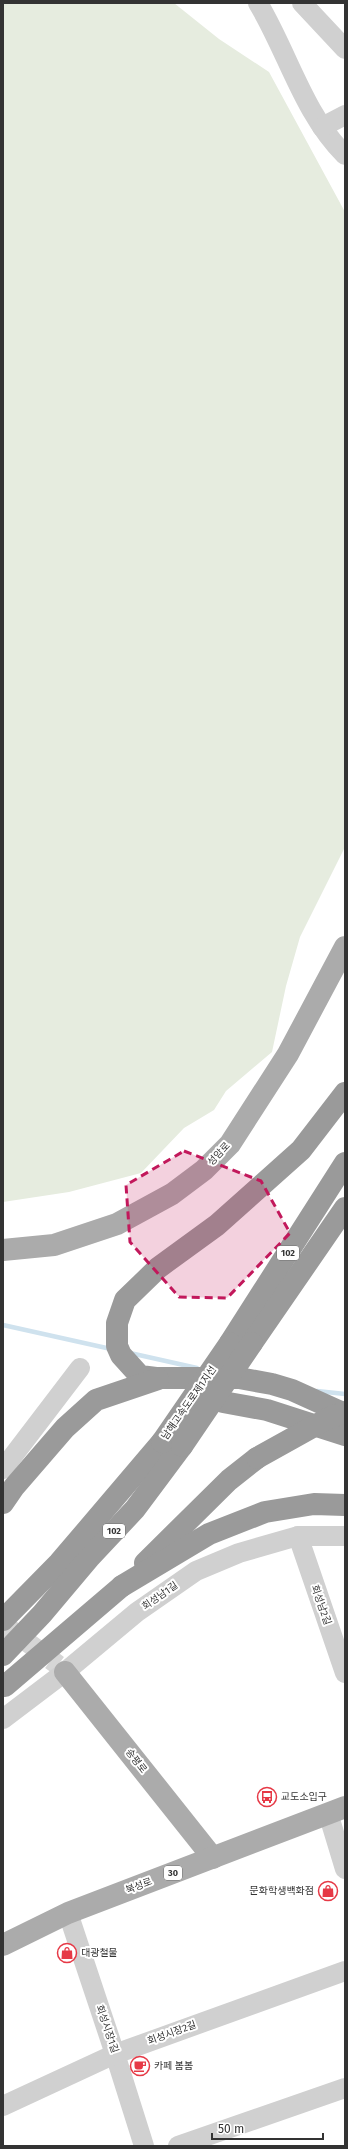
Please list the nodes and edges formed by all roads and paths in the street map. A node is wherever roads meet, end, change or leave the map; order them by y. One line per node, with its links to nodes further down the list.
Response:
1 (258, 3): 5 (street)
2 (302, 3): 3 (street)
3 (345, 49)
4 (345, 114): 5 (street)
5 (322, 127): 6 (street)
6 (345, 155)
7 (345, 947): 11 (main road, 성암로)
8 (345, 1093): 13 (highway)
9 (345, 1163): 16 (highway, 남해고속도로제1지선 / 102, bridge)
10 (345, 1208): 16 (highway, 남해고속도로제1지선 / 102, bridge)
11 (3, 1250)
12 (80, 1368): 17 (street)
13 (156, 1378): 14 (highway); 15 (highway); 18 (highway)
14 (345, 1413): 22 (highway, bridge)
15 (345, 1435)
16 (172, 1444): 23 (highway, 남해고속도로제1지선 / 102); 24 (highway, 남해고속도로제1지선 / 102)
17 (3, 1469)
18 (3, 1503)
19 (345, 1505): 22 (highway)
20 (298, 1536): 21 (street, 회성남1길); 25 (street, 회성남1길); 26 (street, 회성남2길)
21 (345, 1536)
22 (122, 1586): 27 (highway, bridge)
23 (3, 1620)
24 (3, 1655)
25 (62, 1668): 28 (street, 회성남1길); 30 (main road, 송평로)
26 (345, 1673)
27 (4, 1687)
28 (3, 1719)
29 (337, 1810): 30 (main road, 북성로 / 30); 31 (street)
30 (213, 1858): 32 (main road, 북성로 / 30)
31 (345, 1869)
32 (68, 1913): 33 (main road, 북성로 / 30); 35 (street, 회성시장1길)
33 (3, 1944)
34 (345, 1971): 35 (street, 회성시장2길)
35 (116, 2054): 37 (street, 회성시장2길); 38 (street, 회성시장1길)
36 (345, 2088): 39 (street)
37 (3, 2106)
38 (144, 2146)
39 (178, 2146)

